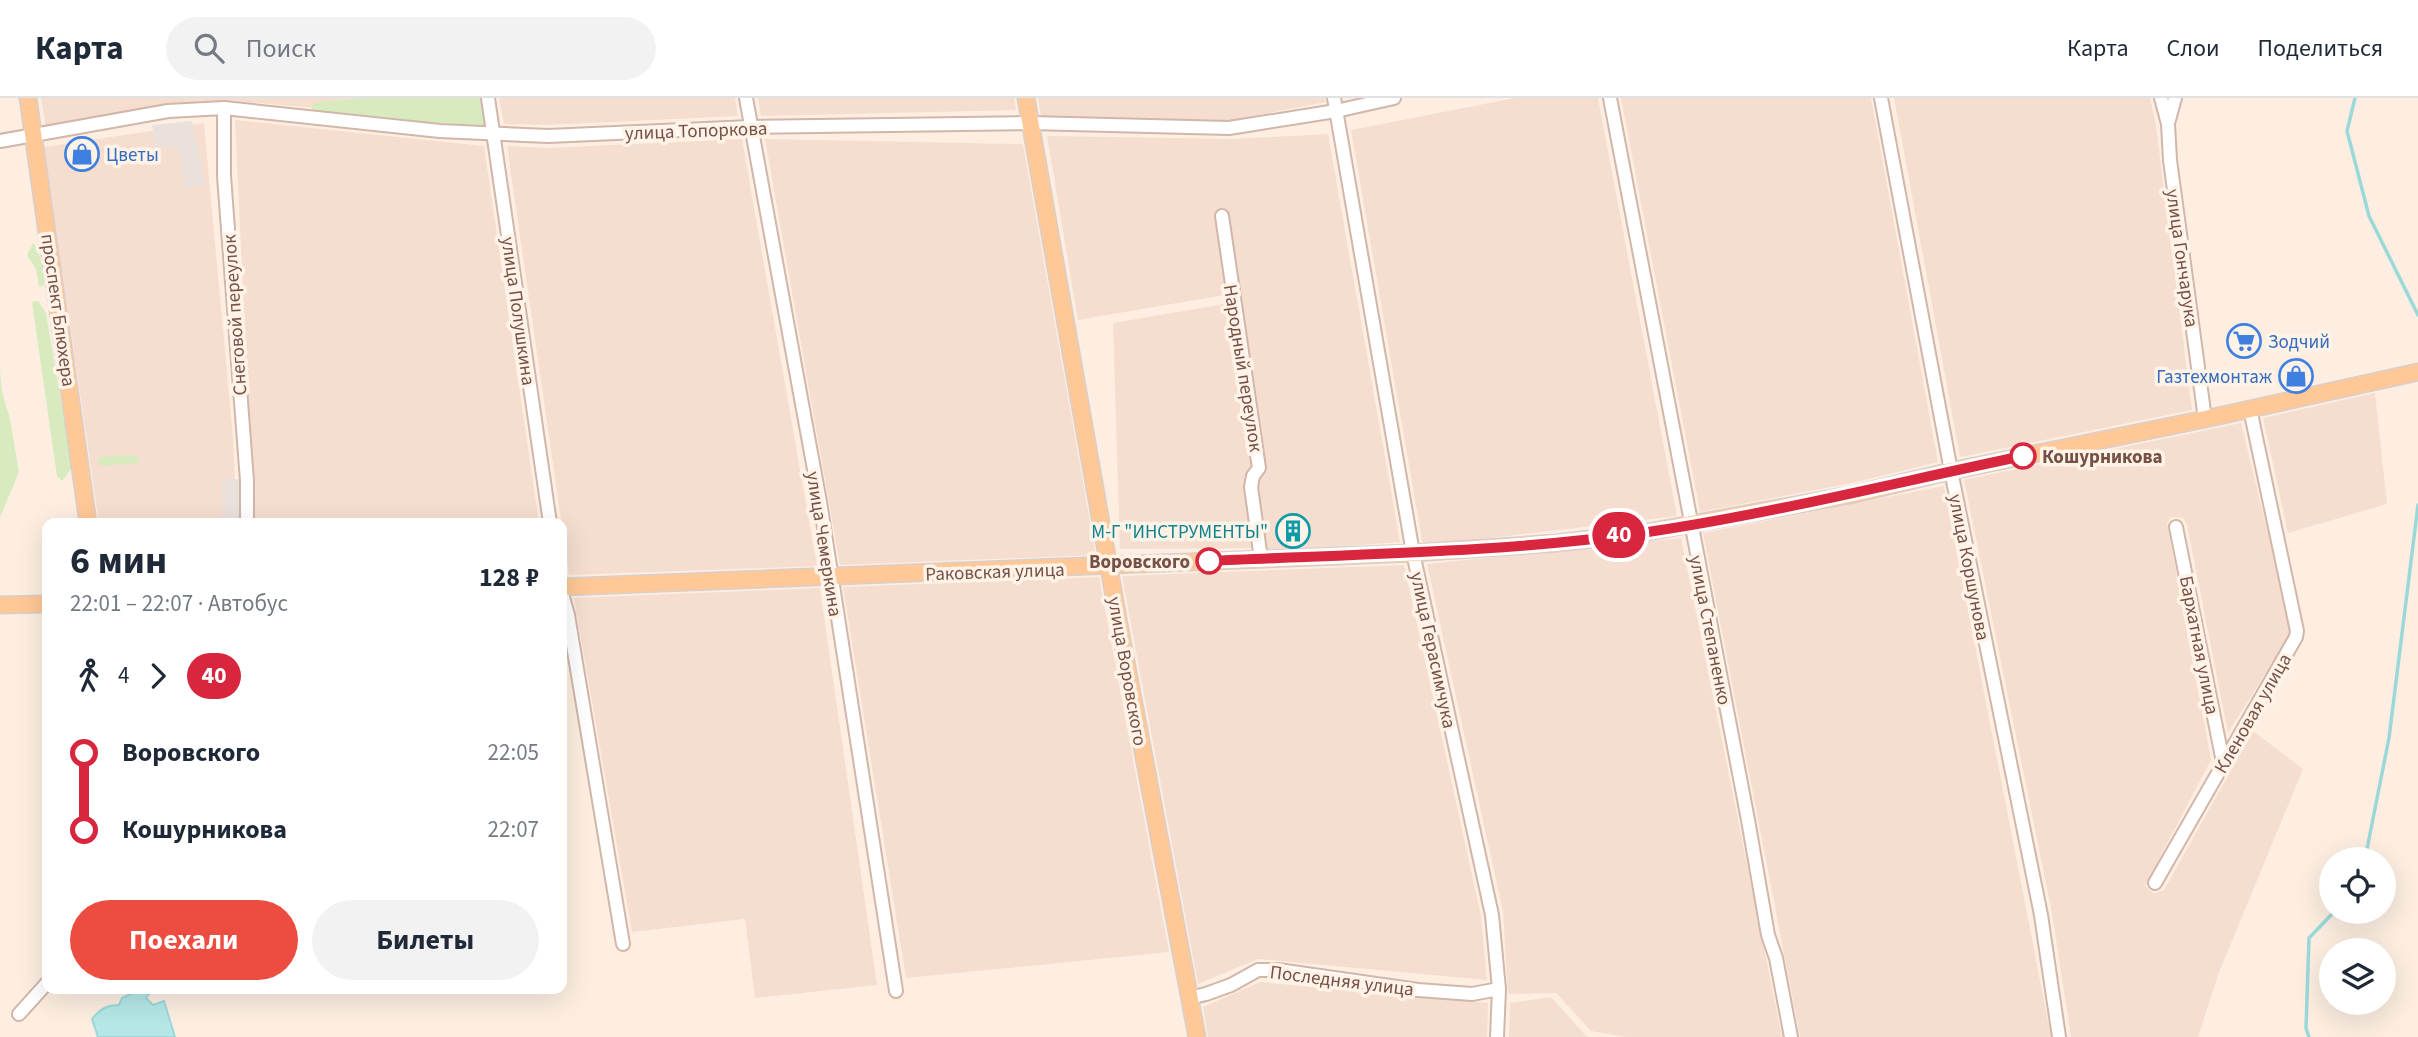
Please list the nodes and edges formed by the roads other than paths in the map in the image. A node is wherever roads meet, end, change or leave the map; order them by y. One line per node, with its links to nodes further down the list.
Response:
1 (27, 98): 15 (main road, проспект Блюхера)
2 (488, 98): 16 (street, улица Полушкина)
3 (747, 98): 14 (street, улица Чемеркина)
4 (1026, 98): 12 (main road, улица Воровского)
5 (1394, 98): 10 (street, улица Топоркова)
6 (1610, 98): 26 (street, улица Степаненко)
7 (1881, 98): 22 (street, улица Коршунова)
8 (2161, 98): 13 (street, улица Гончарука)
9 (2175, 98): 13 (street)
10 (1335, 104): 12 (street, улица Топоркова); 28 (street, улица Герасимчука)
11 (224, 108): 15 (street, улица Топоркова); 16 (street, улица Топоркова); 24 (street, Снеговой переулок)
12 (1030, 123): 14 (street, улица Топоркова); 30 (main road, улица Воровского)
13 (2168, 124): 21 (street, улица Гончарука)
14 (751, 127): 16 (street, улица Топоркова); 31 (street, улица Чемеркина)
15 (34, 134): 17 (street, улица Топоркова); 23 (main road, проспект Блюхера)
16 (494, 135): 25 (street, улица Полушкина)
17 (0, 141)
18 (1222, 215): 29 (street, Народный переулок)
19 (2414, 373): 20 (main road, Раковская улица)
20 (2250, 409): 21 (main road, Раковская улица); 36 (street, Кленовая улица)
21 (2205, 419): 22 (main road, Раковская улица)
22 (1951, 471): 26 (main road, Раковская улица); 47 (street, улица Коршунова)
23 (87, 518)
24 (247, 518)
25 (549, 518)
26 (1690, 525): 28 (main road, Раковская улица); 46 (street, улица Степаненко)
27 (2176, 527): 36 (street, Бархатная улица)
28 (1413, 553): 29 (main road, Раковская улица); 40 (street, улица Герасимчука)
29 (1261, 559): 30 (main road, Раковская улица)
30 (1109, 566): 31 (main road, Раковская улица); 42 (main road, улица Воровского)
31 (830, 576): 32 (main road, Раковская улица); 41 (street, улица Чемеркина)
32 (567, 587)
33 (42, 604): 34 (main road)
34 (0, 605)
35 (567, 612): 38 (street)
36 (2223, 762): 37 (street, Кленовая улица)
37 (2155, 883)
38 (623, 944)
39 (42, 989): 43 (street)
40 (1499, 989): 42 (street, Последняя улица); 45 (street, улица Герасимчука)
41 (896, 990)
42 (1189, 998): 44 (main road, улица Воровского)
43 (19, 1014)
44 (1197, 1037)
45 (1497, 1037)
46 (1791, 1037)
47 (2059, 1037)

